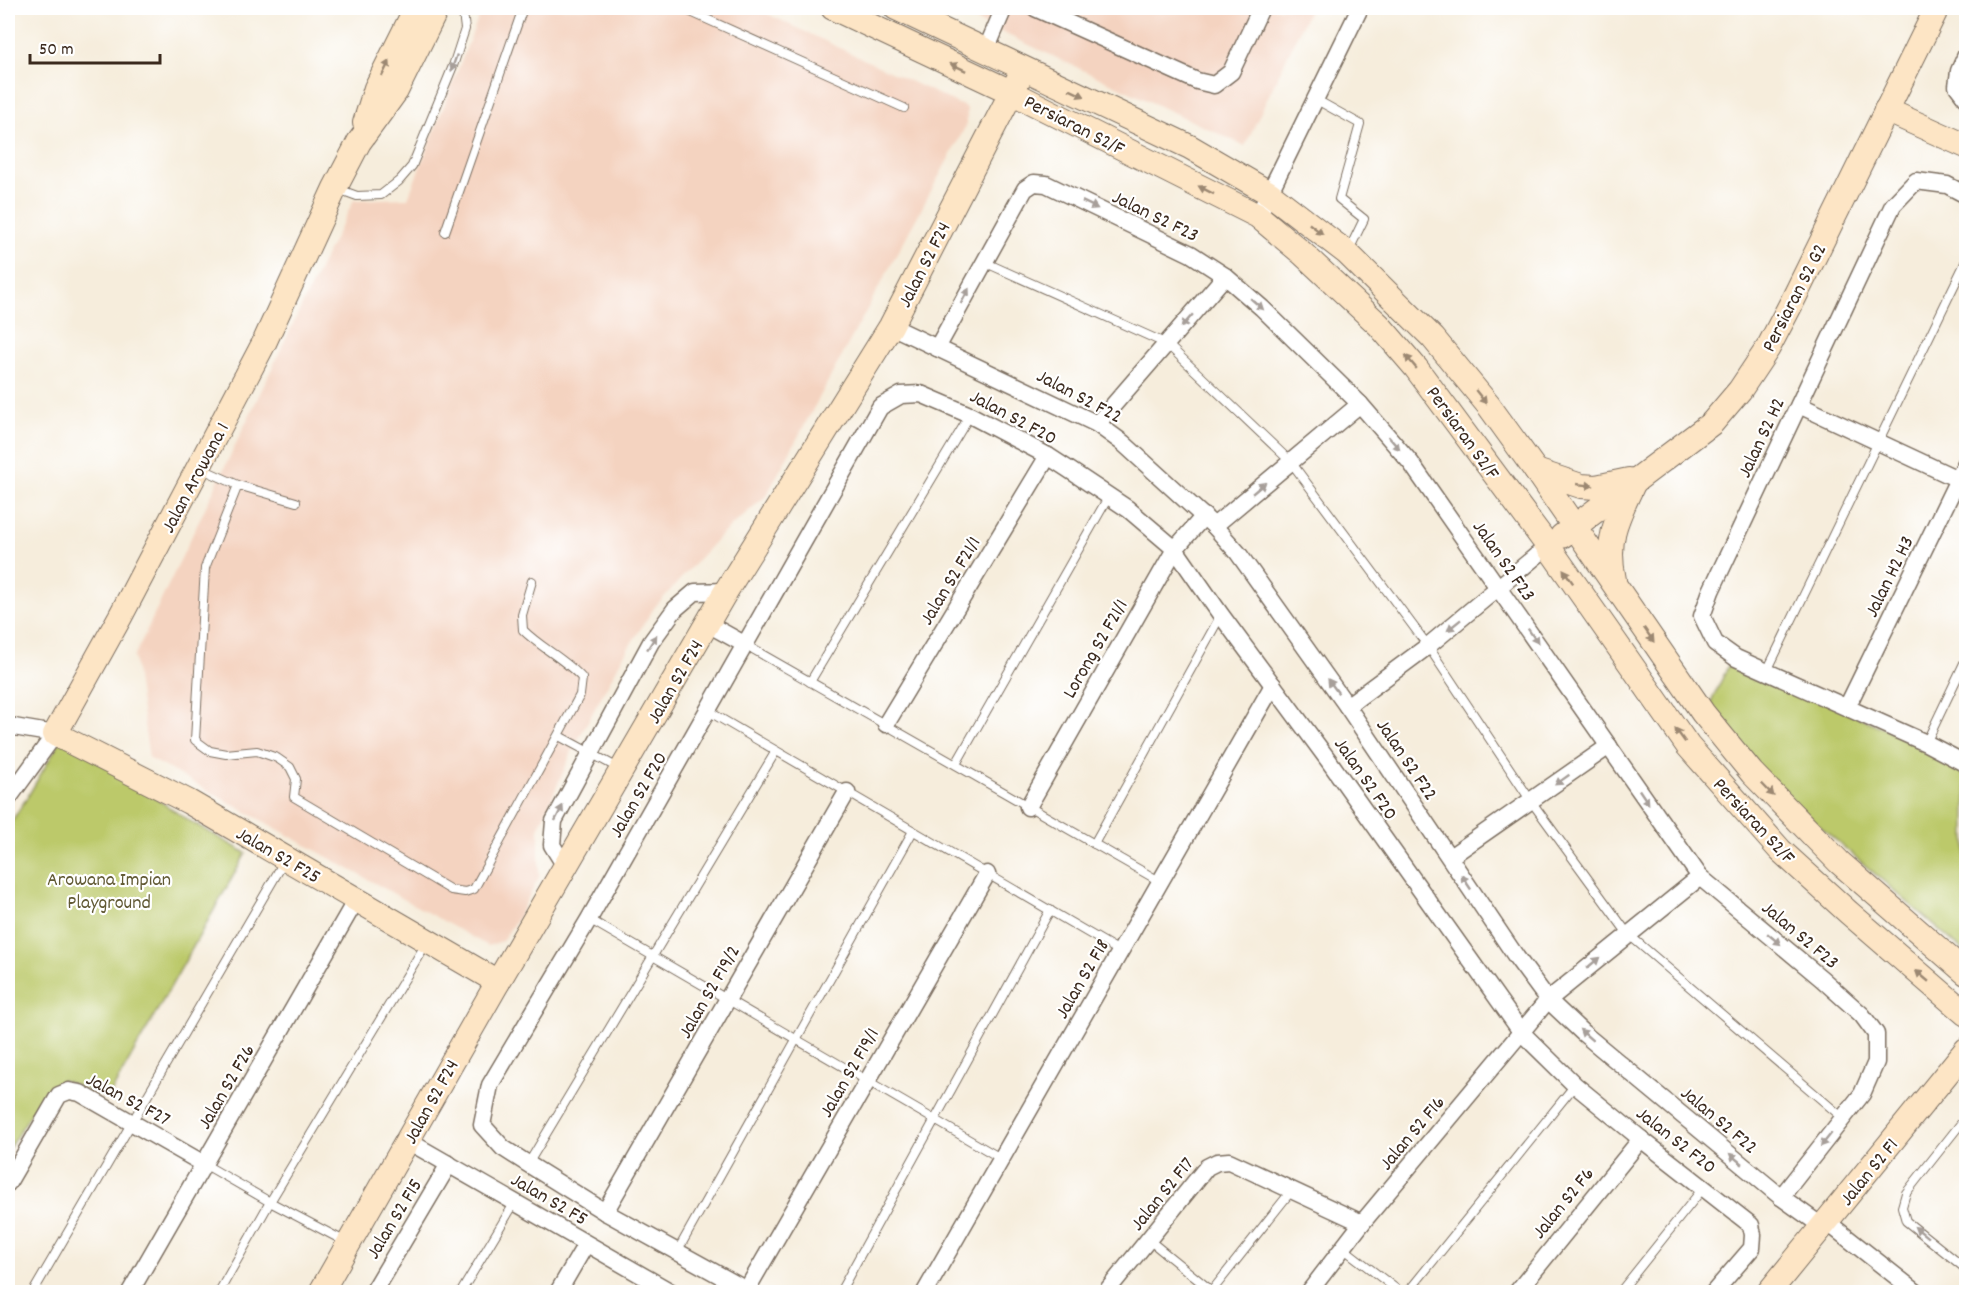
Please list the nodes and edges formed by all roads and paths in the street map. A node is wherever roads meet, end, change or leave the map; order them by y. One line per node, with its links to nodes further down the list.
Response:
1 (416, 8): 21 (street, Jalan Arowana 1, one-way to 1)
2 (437, 8): 21 (street, Jalan Arowana 1)
3 (459, 8): 23 (lane, one-way to 23)
4 (522, 8): 27 (lane)
5 (682, 8): 19 (lane)
6 (833, 8): 16 (street, Persiaran S2/F, one-way to 6)
7 (896, 8): 13 (street, Persiaran S2/F)
8 (1004, 8): 13 (street)
9 (1035, 8): 12 (street)
10 (1360, 8): 18 (street)
11 (1937, 8): 20 (street, Persiaran S2 G2)
12 (1257, 10)
13 (986, 50): 15 (street, Persiaran S2/F)
14 (1966, 55): 17 (street)
15 (1024, 68): 16 (street, Jalan S2 F24); 24 (street, Persiaran S2/F, one-way to 24)
16 (1011, 92): 26 (street, Persiaran S2/F, one-way to 16); 32 (street, Jalan S2 F24)
17 (1962, 92)
18 (1315, 99): 24 (street); 28 (lane)
19 (904, 108)
20 (1886, 110): 22 (street); 45 (street, Persiaran S2 G2)
21 (359, 142): 23 (street, Jalan Arowana 1)
22 (1966, 146)
23 (335, 188): 43 (street, Jalan Arowana 1)
24 (1269, 193): 26 (street); 28 (street, Persiaran S2/F, one-way to 28)
25 (1966, 195): 36 (street, Jalan S2 H2)
26 (1258, 216): 52 (street, Persiaran S2/F, one-way to 26)
27 (445, 232)
28 (1347, 254): 44 (street, Persiaran S2/F, one-way to 44)
29 (1966, 261): 39 (lane)
30 (983, 262): 31 (street, Jalan S2 F23, one-way to 31); 33 (lane); 34 (street, Jalan S2 F23, one-way to 30)
31 (1225, 276): 33 (street, one-way to 33); 35 (street, Jalan S2 F23, one-way to 35)
32 (891, 326): 34 (street, Jalan S2 F22); 57 (street, Jalan S2 F24)
33 (1167, 344): 38 (street); 41 (lane)
34 (937, 348): 38 (street, Jalan S2 F22)
35 (1360, 404): 41 (street, Lorong S2 F21/1); 56 (street, Jalan S2 F23, one-way to 56)
36 (1799, 405): 39 (street); 63 (street, Jalan S2 H2)
37 (970, 415): 40 (street, Jalan S2 F20); 60 (street, Jalan S2 F20); 64 (lane)
38 (1097, 424): 50 (street, Jalan S2 F22)
39 (1878, 442): 46 (street); 63 (lane)
40 (1048, 456): 48 (street, Jalan S2 F20); 69 (street, Jalan S2 F21/1)
41 (1291, 462): 50 (street, Lorong S2 F21/1, one-way to 41); 61 (lane)
42 (1966, 463): 46 (street, Jalan H2 H3)
43 (199, 467): 47 (lane); 71 (street, Jalan Arowana 1)
44 (1536, 471): 45 (street, one-way to 45); 51 (street, Persiaran S2/F)
45 (1635, 479): 51 (street, Persiaran S2 G2); 55 (street)
46 (1963, 482): 67 (street, Jalan H2 H3)
47 (238, 485): 49 (lane); 72 (lane)
48 (1109, 496): 53 (street, Jalan S2 F20); 77 (lane)
49 (296, 502)
50 (1209, 521): 53 (street, Lorong S2 F21/1); 66 (street, Jalan S2 F22, one-way to 50)
51 (1573, 526): 52 (street, Persiaran S2 G2); 55 (street, Persiaran S2/F)
52 (1548, 546): 56 (street); 103 (street, Persiaran S2/F, one-way to 52)
53 (1175, 549): 58 (street, Jalan S2 F20); 83 (street, Lorong S2 F21/1)
54 (532, 581): 72 (lane)
55 (1616, 587): 99 (street, Persiaran S2/F, one-way to 99)
56 (1499, 588): 61 (street, one-way to 61); 74 (street, Jalan S2 F23, one-way to 74)
57 (726, 591): 59 (street, Jalan S2 F24); 76 (street, one-way to 57)
58 (1221, 615): 65 (street, Jalan S2 F20); 85 (lane)
59 (708, 624): 60 (street); 79 (street, Jalan S2 F24)
60 (744, 644): 64 (lane); 68 (street, Jalan S2 F20)
61 (1428, 646): 66 (street); 82 (lane)
62 (1966, 659): 73 (lane)
63 (1767, 671): 67 (street)
64 (810, 682): 69 (lane)
65 (1274, 685): 91 (street, Jalan S2 F18); 104 (street, Jalan S2 F20)
66 (1347, 706): 86 (street, Jalan S2 F22)
67 (1847, 707): 73 (street)
68 (708, 711): 75 (lane); 94 (street, Jalan S2 F20)
69 (886, 724): 77 (lane)
70 (8, 726): 71 (street)
71 (56, 734): 81 (street, Jalan Arowana 1); 87 (street, Jalan S2 F25)
72 (559, 736): 76 (lane)
73 (1926, 743): 78 (street)
74 (1609, 746): 82 (street, one-way to 82); 90 (street, Jalan S2 F23, one-way to 90)
75 (776, 751): 80 (lane); 98 (lane)
76 (590, 754): 79 (lane); 88 (street, one-way to 76)
77 (956, 764): 83 (lane)
78 (1966, 764)
79 (623, 770): 88 (street, Jalan S2 F24)
80 (847, 792): 84 (lane); 101 (street, Jalan S2 F19/2)
81 (8, 799)
82 (1531, 801): 86 (street); 95 (lane)
83 (1028, 807): 85 (lane)
84 (913, 831): 89 (lane); 105 (lane)
85 (1094, 844): 91 (lane)
86 (1450, 857): 102 (street, Jalan S2 F22, one-way to 86)
87 (286, 858): 92 (street, Jalan S2 F25); 112 (lane)
88 (565, 866): 100 (street, Jalan S2 F24)
89 (987, 874): 93 (lane); 107 (street, Jalan S2 F19/1)
90 (1700, 878): 95 (street, Jalan S2 F16); 109 (street, Jalan S2 F23, one-way to 109)
91 (1161, 882): 97 (street, Jalan S2 F18)
92 (356, 900): 96 (street, Jalan S2 F25); 116 (street, Jalan S2 F26)
93 (1050, 910): 97 (lane); 111 (lane)
94 (590, 919): 98 (lane); 118 (street, Jalan S2 F20)
95 (1628, 934): 102 (street, Jalan S2 F16, one-way to 95); 109 (lane)
96 (427, 942): 100 (street, Jalan S2 F25); 123 (lane)
97 (1121, 952): 115 (street, Jalan S2 F18)
98 (653, 956): 101 (lane); 118 (lane)
99 (1966, 973)
100 (498, 982): 114 (street, Jalan S2 F24)
101 (728, 999): 105 (lane); 125 (street, Jalan S2 F19/2)
102 (1548, 1000): 104 (street, Jalan S2 F16); 122 (street, Jalan S2 F22, one-way to 102)
103 (1966, 1014)
104 (1522, 1033): 108 (street, Jalan S2 F20); 126 (street, Jalan S2 F16)
105 (796, 1039): 107 (lane); 132 (lane)
106 (1966, 1050): 127 (street, Jalan S2 F1)
107 (867, 1081): 111 (lane); 136 (street, Jalan S2 F19/1)
108 (1575, 1085): 113 (street, Jalan S2 F20); 150 (lane)
109 (1844, 1118): 122 (street, Jalan S2 F23, one-way to 122)
110 (1966, 1118): 133 (lane, one-way to 110)
111 (935, 1120): 115 (lane); 145 (lane)
112 (132, 1122): 116 (street, Jalan S2 F27); 119 (street, Jalan S2 F27); 138 (lane)
113 (1641, 1139): 120 (street, Jalan S2 F20); 151 (street, Jalan S2 F6)
114 (408, 1141): 117 (street, Jalan S2 F5); 129 (street, Jalan S2 F24)
115 (1002, 1159): 146 (street, Jalan S2 F18)
116 (204, 1164): 123 (lane); 139 (street, Jalan S2 F26)
117 (449, 1164): 124 (street, Jalan S2 F5); 142 (street, Jalan S2 F15)
118 (528, 1164): 125 (street, Jalan S2 F20)
119 (8, 1183)
120 (1705, 1187): 152 (lane); 153 (street, Jalan S2 F20)
121 (1292, 1190): 126 (street, Jalan S2 F17); 128 (street, Jalan S2 F17); 137 (lane)
122 (1781, 1197): 127 (street, Jalan S2 F22)
123 (270, 1202): 129 (lane); 140 (lane)
124 (515, 1202): 130 (street, Jalan S2 F5); 143 (lane)
125 (605, 1212): 132 (street, Jalan S2 F20)
126 (1362, 1223): 131 (street, Jalan S2 F16)
127 (1825, 1224): 134 (street, Jalan S2 F22); 154 (street, Jalan S2 F1)
128 (1149, 1240): 137 (lane); 147 (street, Jalan S2 F17)
129 (349, 1244): 141 (street, Jalan S2 F24)
130 (586, 1244): 135 (street, Jalan S2 F5); 144 (street)
131 (1343, 1248): 148 (street, Jalan S2 F16); 149 (lane)
132 (677, 1252): 136 (street, Jalan S2 F20)
133 (1966, 1269)
134 (1905, 1289)
135 (660, 1290)
136 (748, 1292)
137 (1212, 1292)
138 (33, 1293)
139 (130, 1293)
140 (219, 1293)
141 (321, 1293)
142 (373, 1293)
143 (461, 1293)
144 (558, 1293)
145 (840, 1293)
146 (925, 1293)
147 (1106, 1293)
148 (1309, 1293)
149 (1400, 1293)
150 (1408, 1293)
151 (1517, 1293)
152 (1620, 1293)
153 (1714, 1293)
154 (1769, 1293)

